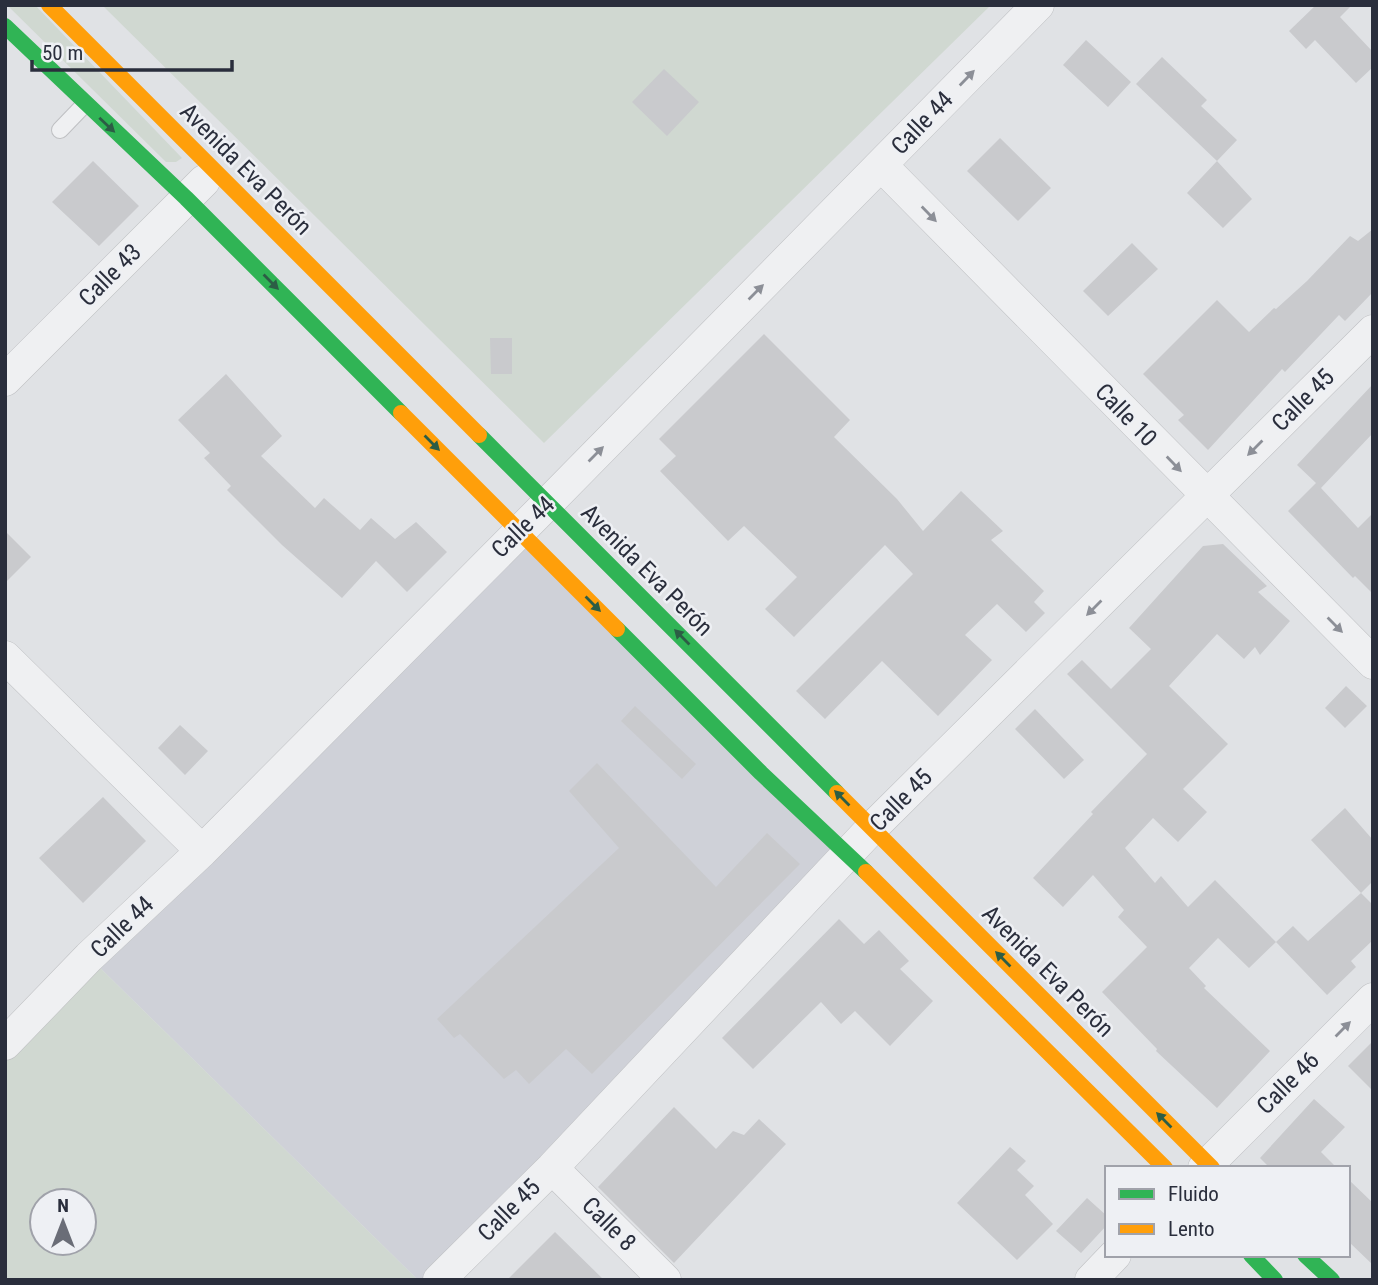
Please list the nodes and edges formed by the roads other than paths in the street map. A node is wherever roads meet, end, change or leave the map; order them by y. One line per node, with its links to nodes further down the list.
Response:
1 (49, 5): 7 (main road, Avenida Eva Perón)
2 (1038, 5): 6 (street, Calle 44, one-way to 2)
3 (5, 26): 4 (main road)
4 (85, 104): 5 (lane); 8 (main road, one-way to 8)
5 (60, 130)
6 (881, 166): 11 (street, Calle 10, one-way to 11); 12 (street, Calle 44, one-way to 6)
7 (215, 170): 8 (street, Calle 43); 12 (main road, Avenida Eva Perón)
8 (186, 198): 10 (street, Calle 43); 13 (main road, one-way to 13)
9 (1373, 331): 11 (street, Calle 45, one-way to 11)
10 (5, 380)
11 (1206, 497): 15 (street, Calle 10, one-way to 15); 16 (street, Calle 45, one-way to 16)
12 (548, 503): 13 (street, Calle 44); 16 (main road, Avenida Eva Perón, one-way to 12)
13 (520, 529): 17 (street, Calle 44); 18 (main road, one-way to 18)
14 (5, 657): 17 (street)
15 (1373, 663)
16 (872, 828): 18 (street, Calle 45); 22 (main road, Avenida Eva Perón, one-way to 16)
17 (202, 851): 20 (street, Calle 44)
18 (847, 854): 21 (main road); 23 (street, Calle 45)
19 (1373, 999): 22 (street, Calle 46, one-way to 19)
20 (5, 1044)
21 (1162, 1166)
22 (1208, 1166)
23 (552, 1168): 27 (street, Calle 45); 28 (street, Calle 8)
24 (1113, 1257): 29 (street)
25 (1253, 1257): 30 (main road)
26 (1308, 1257): 31 (main road)
27 (439, 1280)
28 (665, 1280)
29 (1091, 1280)
30 (1275, 1280)
31 (1332, 1280)

